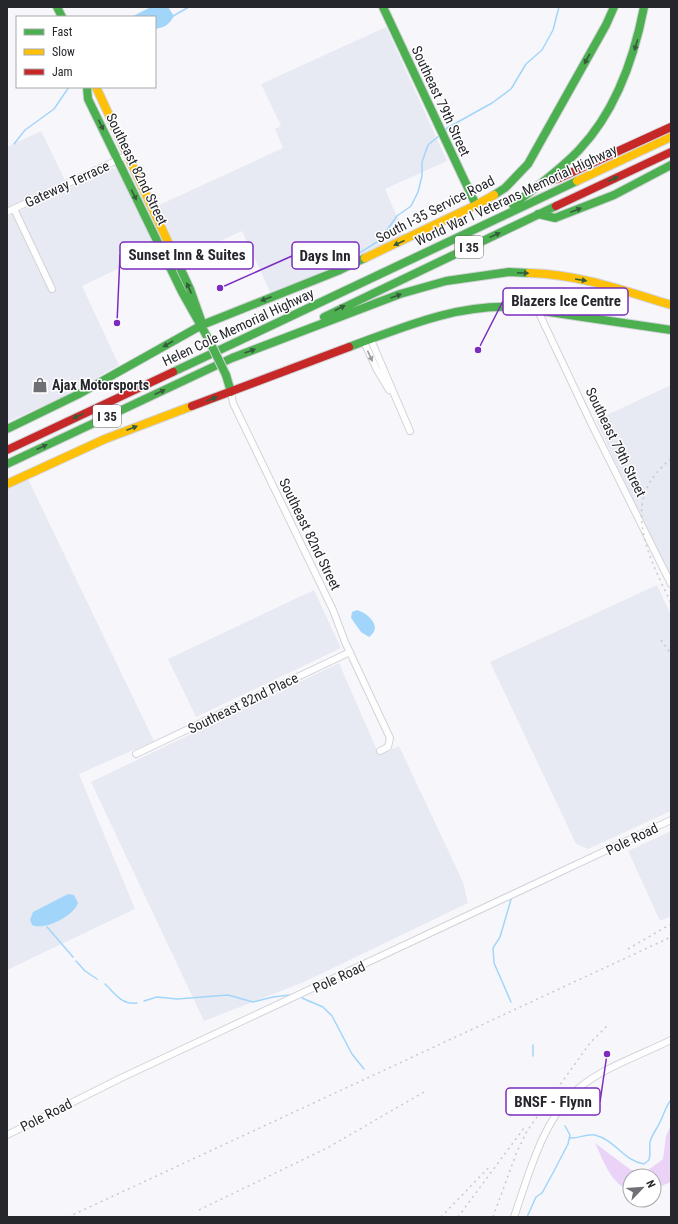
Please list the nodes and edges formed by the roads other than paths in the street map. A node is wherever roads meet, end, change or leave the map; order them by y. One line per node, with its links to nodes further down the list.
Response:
1 (57, 7): 5 (main road)
2 (383, 7): 15 (main road, Southeast 79th Street)
3 (614, 7): 15 (main road, South I-35 Service Road, one-way to 15)
4 (644, 7): 14 (main road, one-way to 14)
5 (62, 16)
6 (87, 88): 12 (main road, Southeast 82nd Street, one-way to 12)
7 (96, 88): 11 (main road, Southeast 82nd Street)
8 (671, 126): 14 (main road)
9 (671, 137): 19 (main road, World War I Veterans Memorial Highway / I 35)
10 (671, 152): 18 (main road, World War I Veterans Memorial Highway / I 35, one-way to 10)
11 (128, 155): 12 (street, Gateway Terrace); 24 (main road, Southeast 82nd Street, one-way to 11)
12 (118, 160): 16 (street, Gateway Terrace); 24 (main road, Southeast 82nd Street, one-way to 24)
13 (671, 165): 18 (main road, one-way to 13)
14 (541, 184): 19 (main road)
15 (476, 205): 24 (main road, South I-35 Service Road, one-way to 24)
16 (14, 209): 17 (street, Gateway Terrace); 21 (street)
17 (7, 212)
18 (538, 214): 27 (main road, World War I Veterans Memorial Highway / I 35, one-way to 18)
19 (497, 218): 20 (main road, World War I Veterans Memorial Highway / I 35)
20 (372, 278): 31 (main road, Helen Cole Memorial Highway / I 35, one-way to 31)
21 (52, 289)
22 (671, 305): 27 (main road, one-way to 22)
23 (538, 310): 25 (main road); 26 (main road); 34 (street, Southeast 79th Street)
24 (202, 325): 28 (main road, Southeast 82nd Street, bridge); 29 (main road, South I-35 Service Road, one-way to 29)
25 (671, 330)
26 (367, 341): 28 (main road); 30 (street)
27 (268, 345): 32 (main road, Helen Cole Memorial Highway / I 35, one-way to 27)
28 (231, 392): 33 (main road, one-way to 28); 35 (street, Southeast 82nd Street)
29 (7, 429)
30 (410, 431)
31 (7, 450)
32 (7, 464)
33 (7, 484)
34 (671, 584)
35 (350, 652): 36 (street, Southeast 82nd Street); 37 (street, Southeast 82nd Place)
36 (380, 752)
37 (136, 754)
38 (671, 820): 40 (street, Pole Road)
39 (671, 1040): 41 (street)
40 (7, 1135)
41 (514, 1217)

